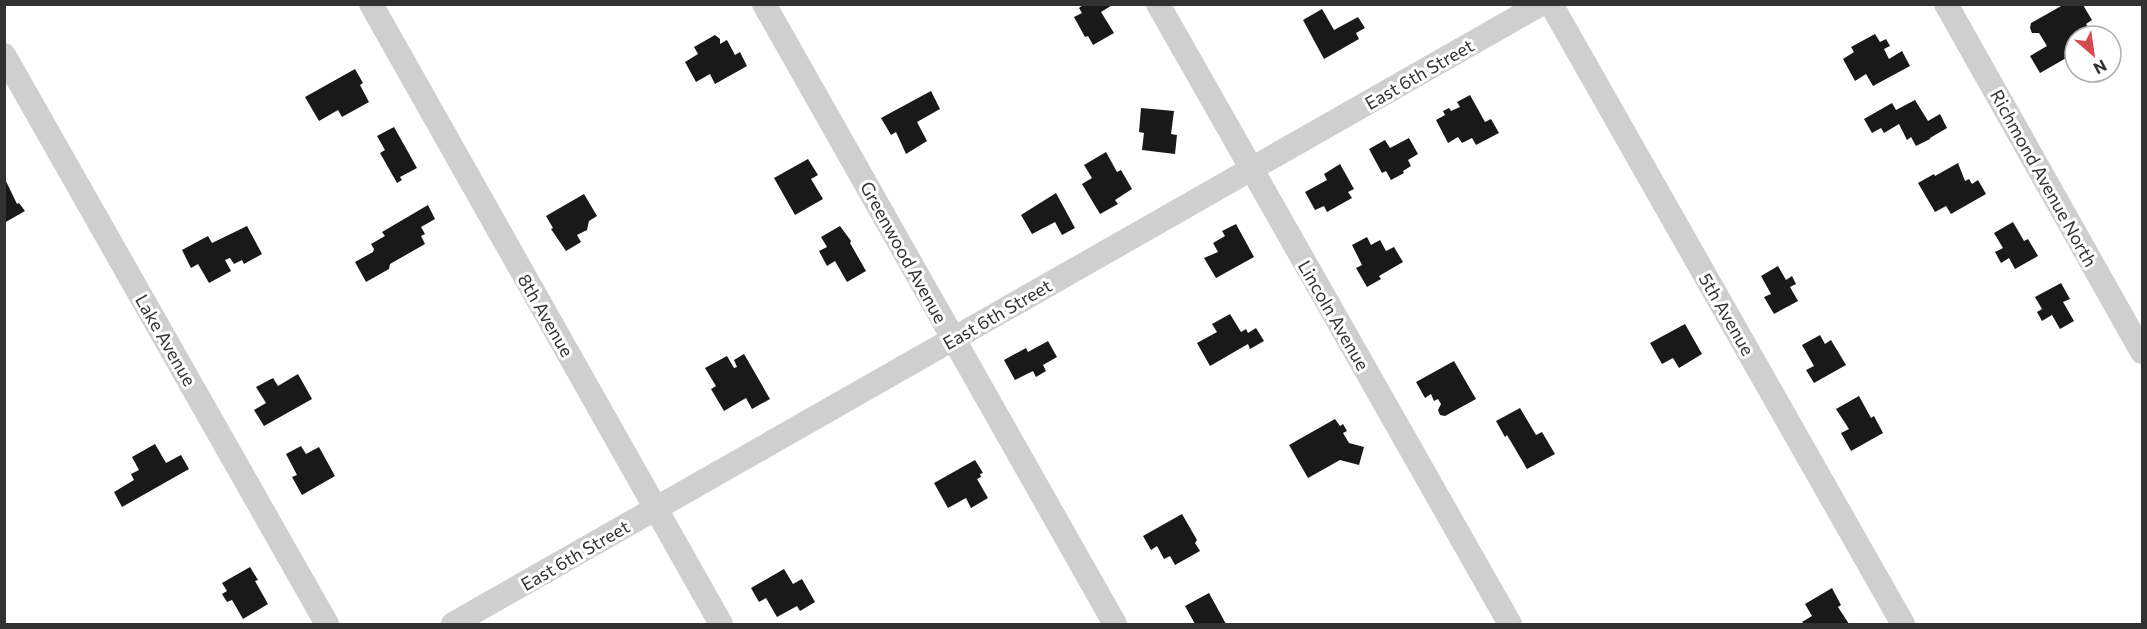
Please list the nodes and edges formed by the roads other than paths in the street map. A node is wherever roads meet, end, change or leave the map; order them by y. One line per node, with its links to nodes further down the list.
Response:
1 (371, 4): 11 (street, 8th Avenue)
2 (764, 4): 9 (street, Greenwood Avenue)
3 (1158, 4): 8 (street, Lincoln Avenue)
4 (1541, 4): 8 (street, East 6th Street)
5 (1551, 4): 17 (street, 5th Avenue)
6 (1946, 4): 10 (street, Richmond Avenue North)
7 (4, 55): 12 (street, Lake Avenue)
8 (1251, 170): 9 (street, East 6th Street); 16 (street, Lincoln Avenue)
9 (952, 340): 11 (street, East 6th Street); 15 (street, Greenwood Avenue)
10 (2142, 352)
11 (656, 508): 13 (street, East 6th Street); 14 (street, 8th Avenue)
12 (327, 624)
13 (453, 624)
14 (721, 624)
15 (1115, 624)
16 (1510, 624)
17 (1903, 624)

